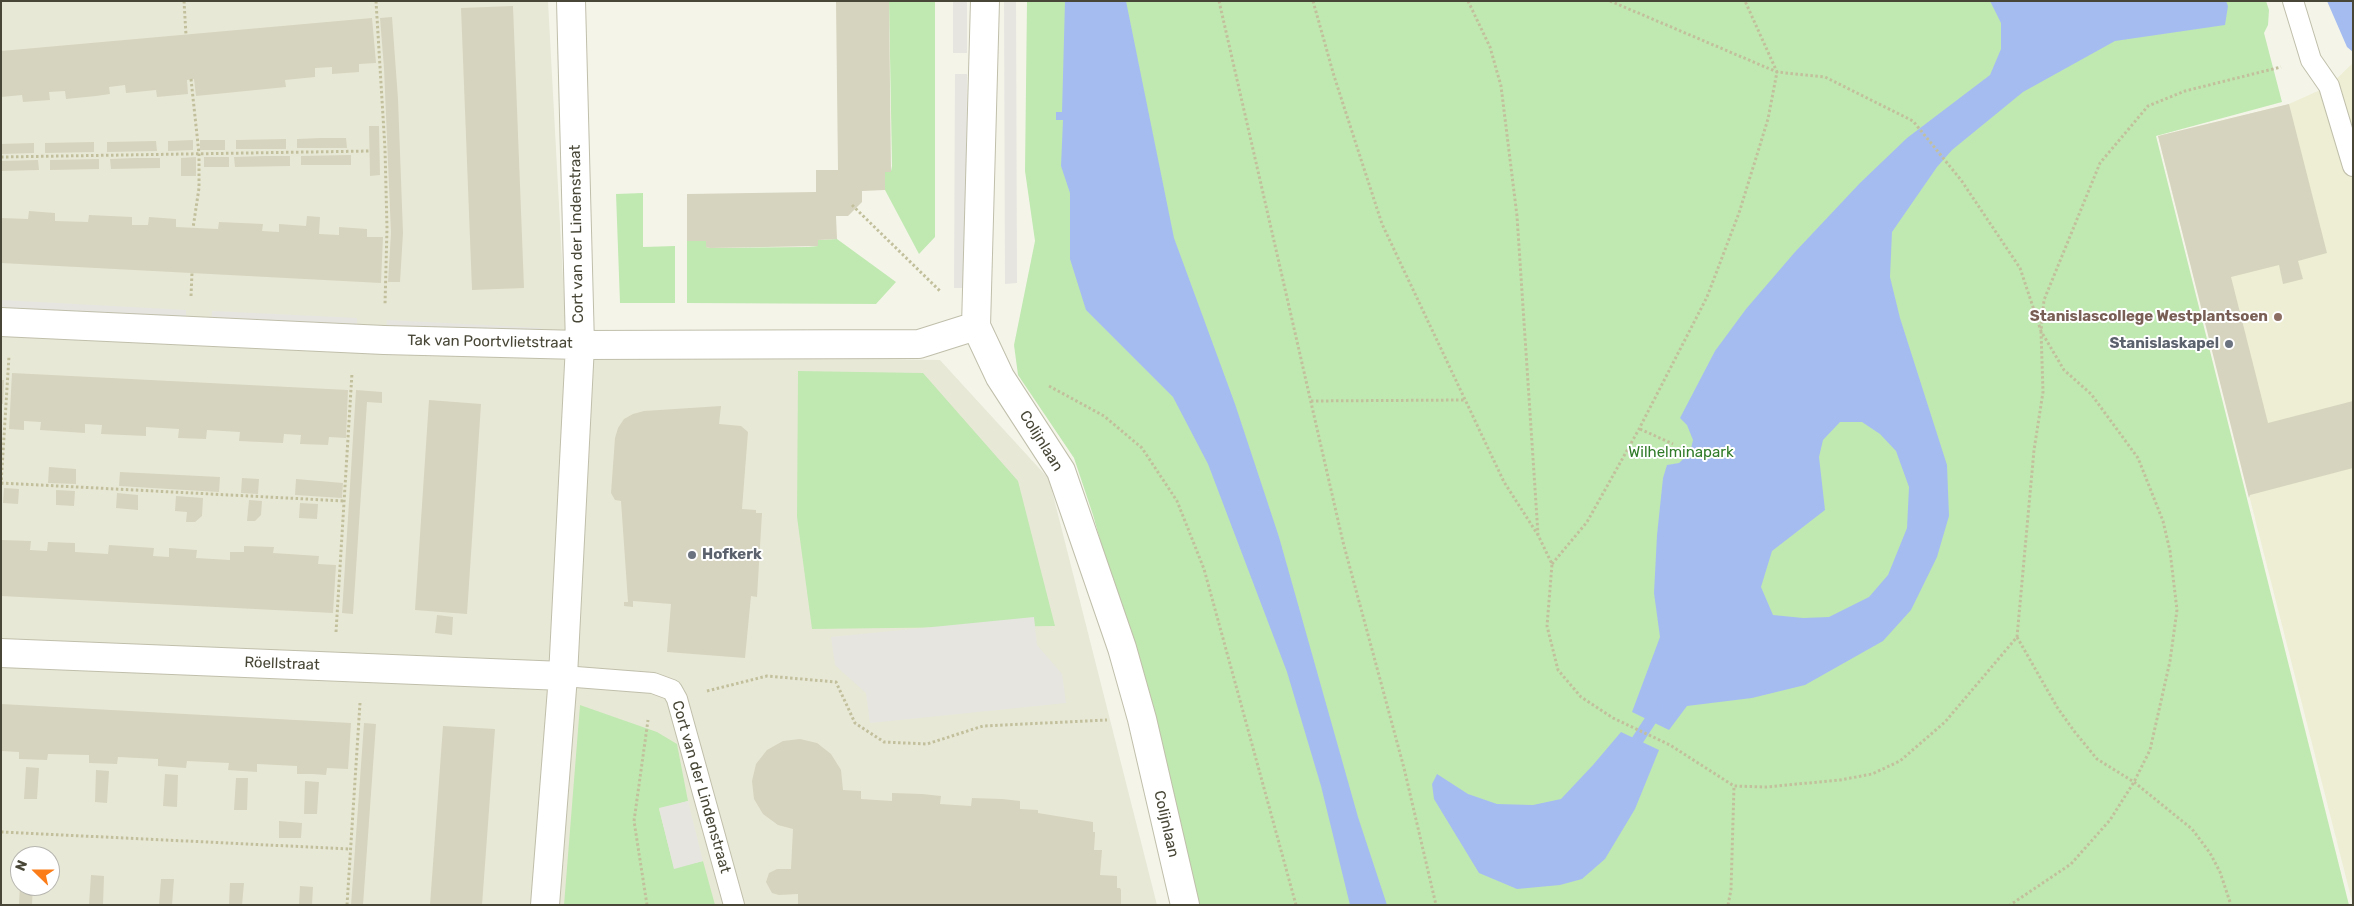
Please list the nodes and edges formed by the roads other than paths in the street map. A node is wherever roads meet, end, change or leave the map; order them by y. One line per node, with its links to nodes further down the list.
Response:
1 (570, 1): 7 (street, Cort van der Lindenstraat)
2 (985, 1): 6 (street, Colijnlaan)
3 (2293, 1): 4 (lane)
4 (2353, 166)
5 (6, 322): 7 (street, Tak van Poortvlietstraat)
6 (976, 326): 7 (street, Tak van Poortvlietstraat); 12 (street, Colijnlaan)
7 (580, 345): 9 (street, Cort van der Lindenstraat)
8 (1, 652): 9 (street, Röellstraat)
9 (563, 676): 10 (street, Cort van der Lindenstraat); 11 (lane, Cort van der Lindenstraat)
10 (545, 905)
11 (734, 905)
12 (1185, 905)

